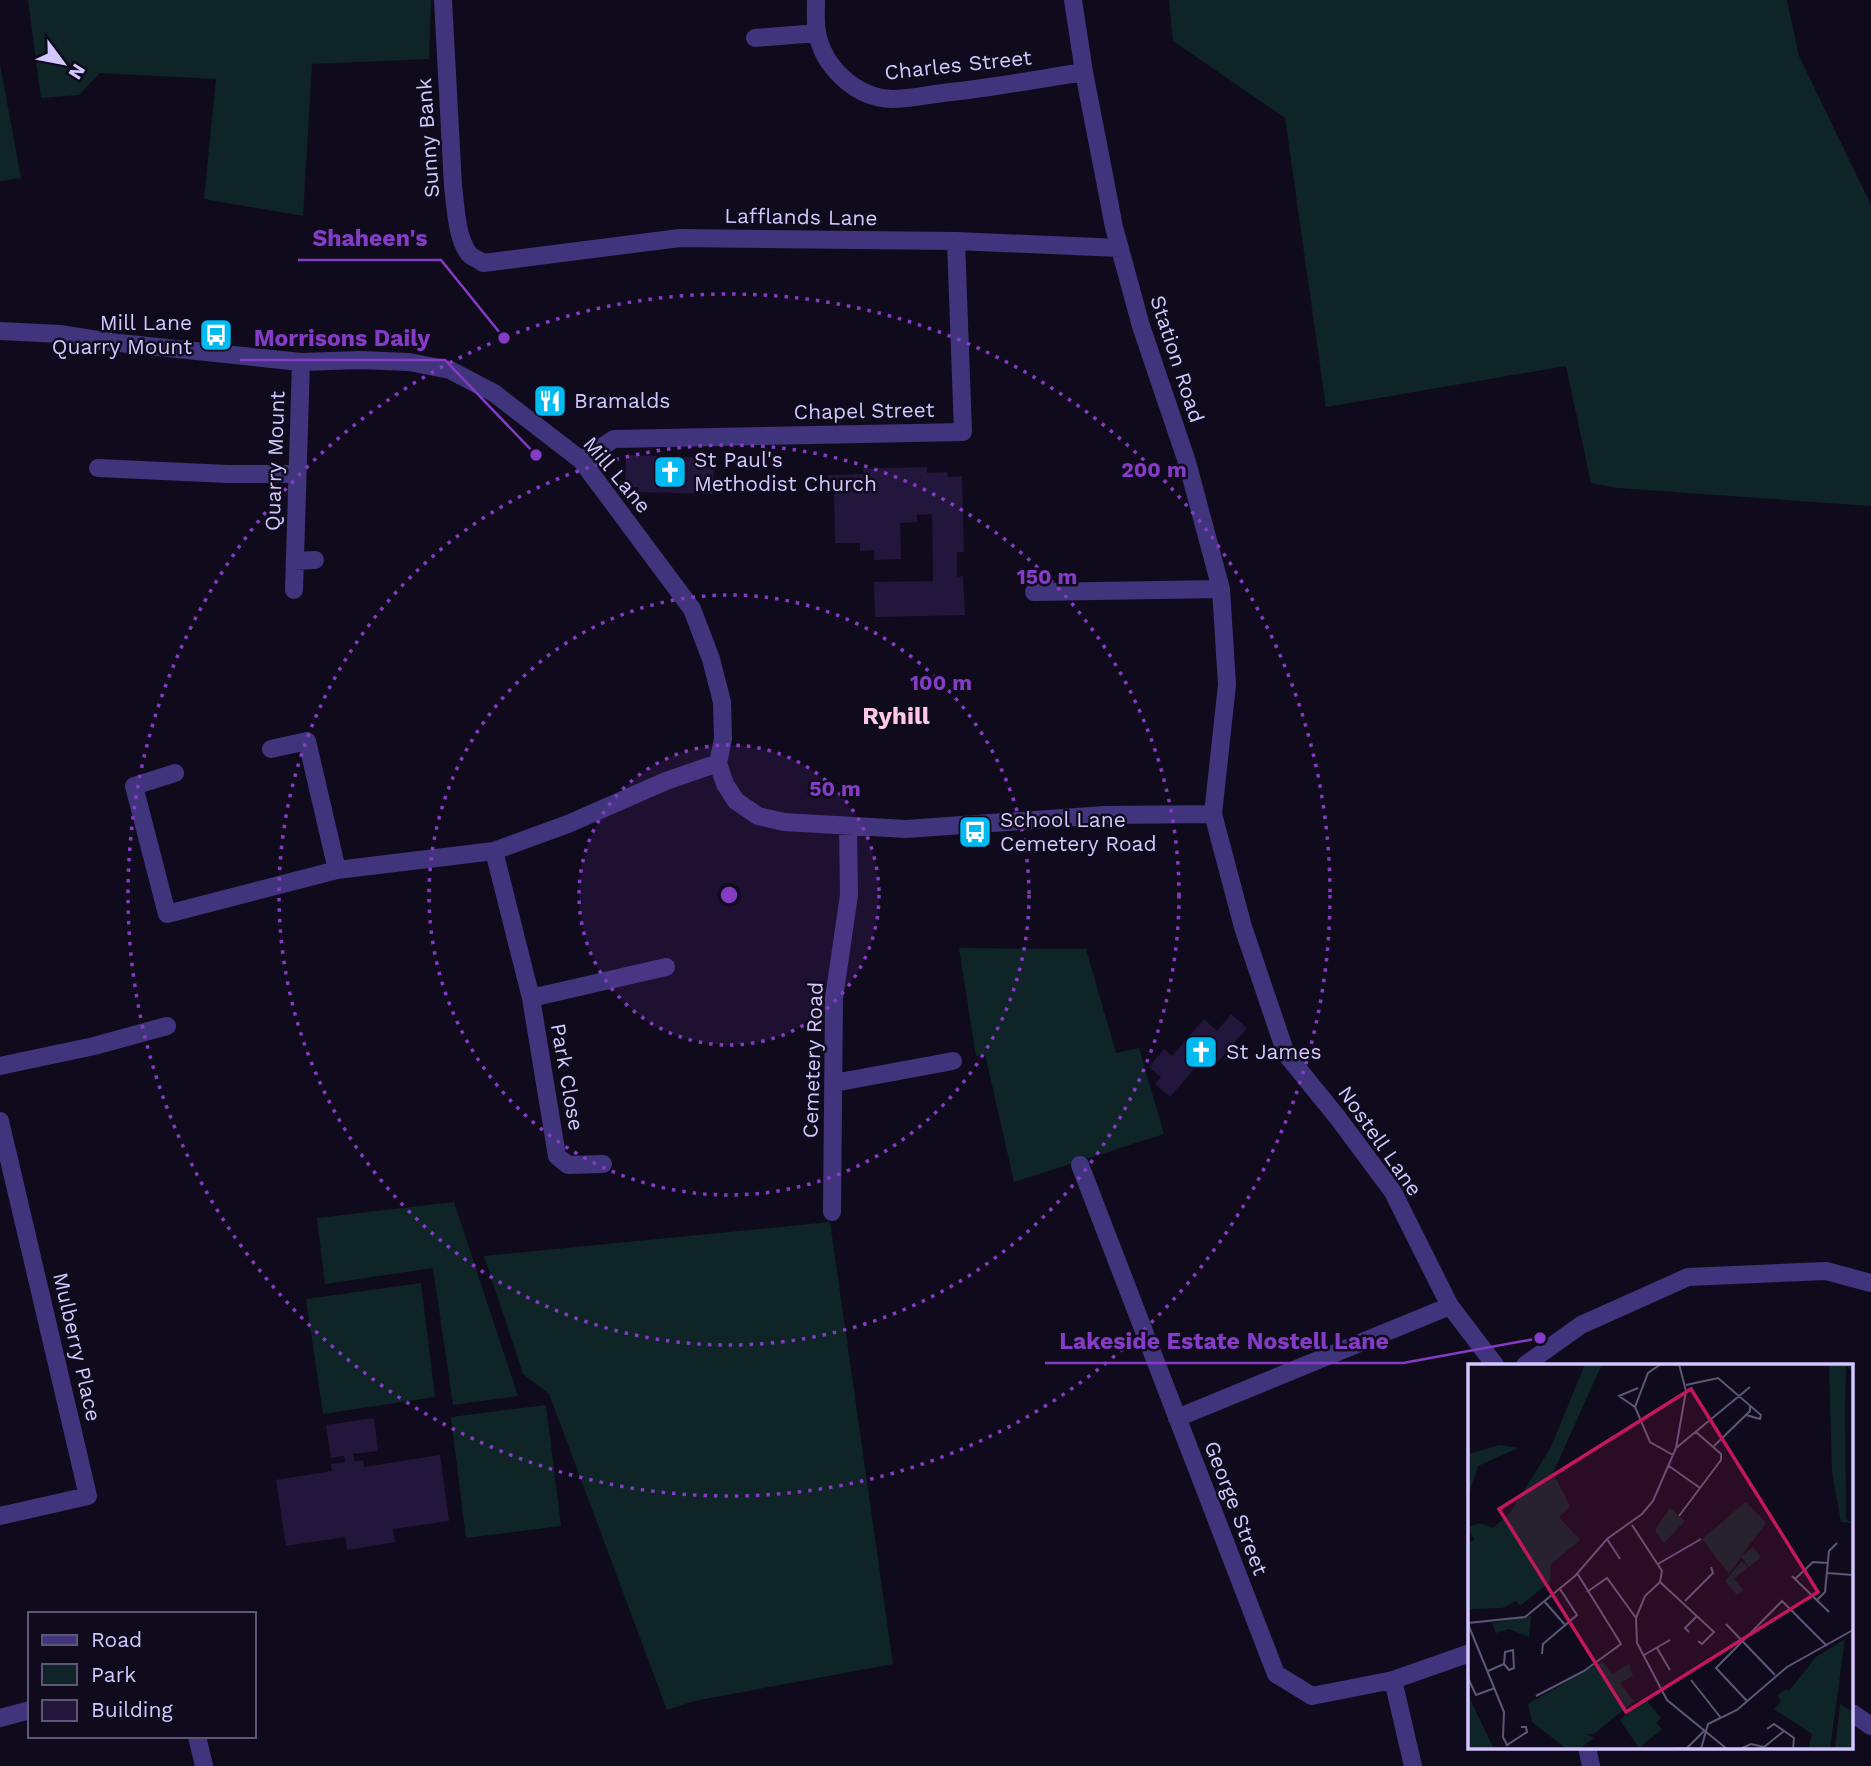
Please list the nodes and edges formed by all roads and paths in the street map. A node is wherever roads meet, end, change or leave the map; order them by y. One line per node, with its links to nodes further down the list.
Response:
1 (443, 0): 9 (street, Sunny Bank)
2 (816, 0): 4 (street, Charles Street)
3 (1073, 0): 6 (street, Station Road)
4 (817, 33): 5 (street); 6 (street, Charles Street)
5 (755, 38)
6 (1084, 72): 8 (street, Station Road)
7 (956, 241): 8 (street, Lafflands Lane); 9 (street, Lafflands Lane); 12 (street, Chapel Street)
8 (1120, 248): 17 (street, Station Road)
9 (484, 263)
10 (0, 331): 11 (street, Mill Lane)
11 (301, 362): 12 (street, Mill Lane); 14 (street, Quarry Mount)
12 (581, 460): 21 (street, Mill Lane)
13 (98, 468): 14 (street)
14 (297, 474): 15 (street, Quarry Mount)
15 (295, 561): 16 (street, Quarry Mount); 18 (street, Quarry Mount)
16 (315, 561)
17 (1221, 589): 19 (street); 23 (street, Station Road)
18 (294, 590)
19 (1034, 592)
20 (271, 749): 26 (street)
21 (718, 764): 24 (street); 25 (street)
22 (174, 773): 26 (street)
23 (1213, 814): 24 (street); 38 (street, Nostell Lane)
24 (848, 827): 32 (street, Cemetery Road)
25 (494, 851): 26 (street); 28 (street, Park Close)
26 (337, 870)
27 (666, 967): 28 (street, Park Close)
28 (531, 998): 34 (street, Park Close)
29 (167, 1026): 31 (street)
30 (953, 1061): 32 (street)
31 (0, 1066)
32 (835, 1083): 36 (street, Cemetery Road)
33 (0, 1121): 42 (street, Mulberry Place)
34 (603, 1164)
35 (1080, 1165): 41 (street, George Street)
36 (832, 1212)
37 (1871, 1283): 40 (street)
38 (1450, 1306): 39 (street, Nostell Lane); 41 (street)
39 (1494, 1364)
40 (1526, 1364)
41 (1177, 1418): 44 (street, George Street)
42 (0, 1516)
43 (1468, 1654): 44 (street, George Street)
44 (1393, 1680): 52 (street)
45 (28, 1711): 47 (street)
46 (1854, 1714): 48 (street)
47 (0, 1718)
48 (1871, 1726)
49 (197, 1738): 51 (street)
50 (1587, 1748): 53 (street)
51 (204, 1766)
52 (1413, 1766)
53 (1591, 1766)

